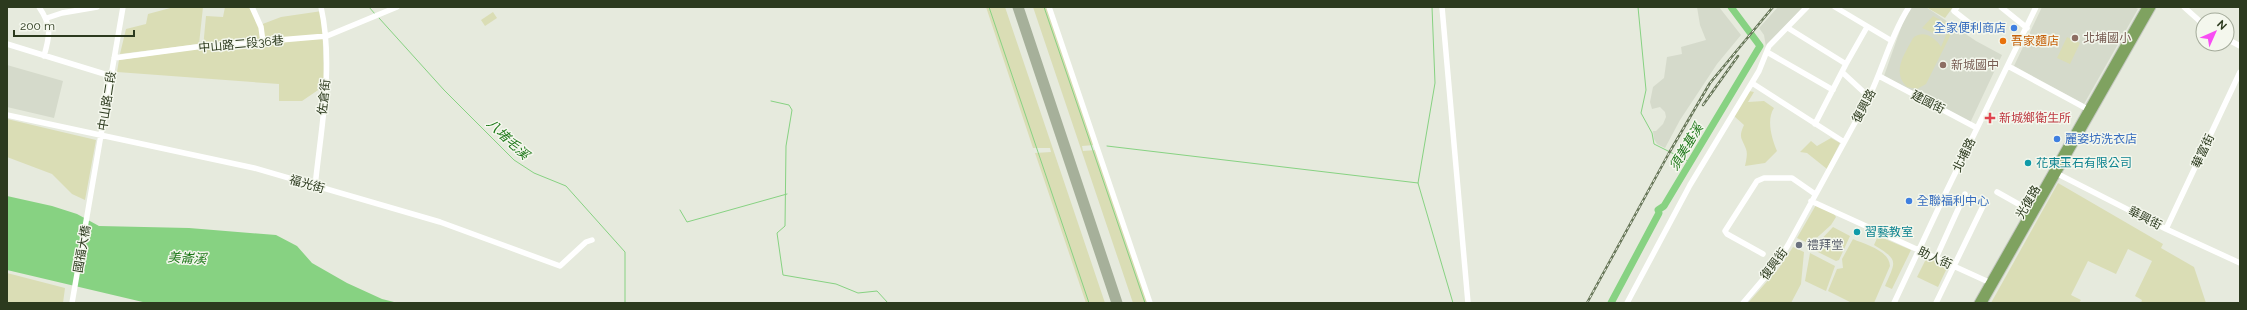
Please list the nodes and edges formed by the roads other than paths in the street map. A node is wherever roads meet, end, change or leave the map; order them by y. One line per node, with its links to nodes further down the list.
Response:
1 (39, 7): 18 (street)
2 (97, 7): 18 (street)
3 (123, 7): 29 (street, 中山路二段)
4 (252, 7): 25 (street)
5 (321, 7): 23 (street, 佐倉街)
6 (398, 7): 23 (street, 中山路二段36巷)
7 (1049, 7): 63 (street)
8 (1442, 7): 64 (street)
9 (1807, 7): 20 (street)
10 (1835, 7): 19 (street)
11 (1909, 7): 24 (street, 復興路)
12 (2001, 7): 21 (street)
13 (2036, 7): 21 (street, 北埔路)
14 (2149, 7): 39 (main road, 光復路)
15 (2184, 7): 17 (street)
16 (1955, 9): 22 (street)
17 (2195, 17)
18 (47, 18): 28 (street)
19 (1867, 27): 24 (street); 30 (street)
20 (1788, 28): 27 (street); 30 (street)
21 (2027, 28): 31 (street, 北埔路)
22 (1977, 29)
23 (327, 36): 25 (street, 中山路二段36巷); 46 (street, 佐倉街)
24 (1892, 41): 35 (street, 復興路)
25 (263, 42): 29 (street, 中山路二段36巷)
26 (7, 44): 28 (street)
27 (1767, 52): 36 (street); 37 (street)
28 (44, 56): 34 (street)
29 (114, 58): 34 (street, 中山路二段)
30 (1846, 64): 32 (street)
31 (2008, 66): 39 (street); 42 (street, 北埔路)
32 (1842, 72): 37 (street); 38 (street)
33 (2240, 72): 54 (street, 華富街)
34 (111, 76): 43 (street, 中山路二段)
35 (1879, 76): 38 (street, 復興路); 42 (street, 建國街)
36 (1752, 83): 41 (street); 65 (street)
37 (1833, 90): 41 (street)
38 (1869, 97): 44 (street, 復興路)
39 (2090, 110): 45 (main road, 光復路)
40 (7, 115): 43 (street, 福光街)
41 (1815, 124): 44 (street)
42 (1977, 128): 56 (street, 北埔路)
43 (102, 134): 46 (street, 福光街); 50 (street, 中山路二段)
44 (1844, 142): 48 (street, 復興路)
45 (2055, 173): 53 (main road, 光復路); 54 (street, 華興街); 61 (main road, 光復路)
46 (315, 186): 55 (street, 福光街)
47 (1997, 192): 53 (street)
48 (1815, 194): 51 (street, 復興路); 57 (street)
49 (1965, 194): 58 (street)
50 (91, 195): 62 (street, 國福大橋)
51 (1811, 201): 56 (street, 助人街); 66 (street, 復興街)
52 (1984, 202): 60 (street)
53 (2030, 210): 61 (main road, 光復路)
54 (2166, 229): 59 (street, 華興街)
55 (592, 240)
56 (1919, 250): 58 (street, 助人街); 67 (street, 北埔路)
57 (1763, 254)
58 (1936, 258): 60 (street, 助人街)
59 (2240, 263)
60 (1954, 266): 61 (street, 助人街); 68 (street)
61 (1991, 283): 69 (main road, 光復路); 70 (main road, 光復路)
62 (72, 303)
63 (1150, 303)
64 (1468, 303)
65 (1627, 303)
66 (1743, 303)
67 (1894, 303)
68 (1936, 303)
69 (1978, 303)
70 (1983, 303)

